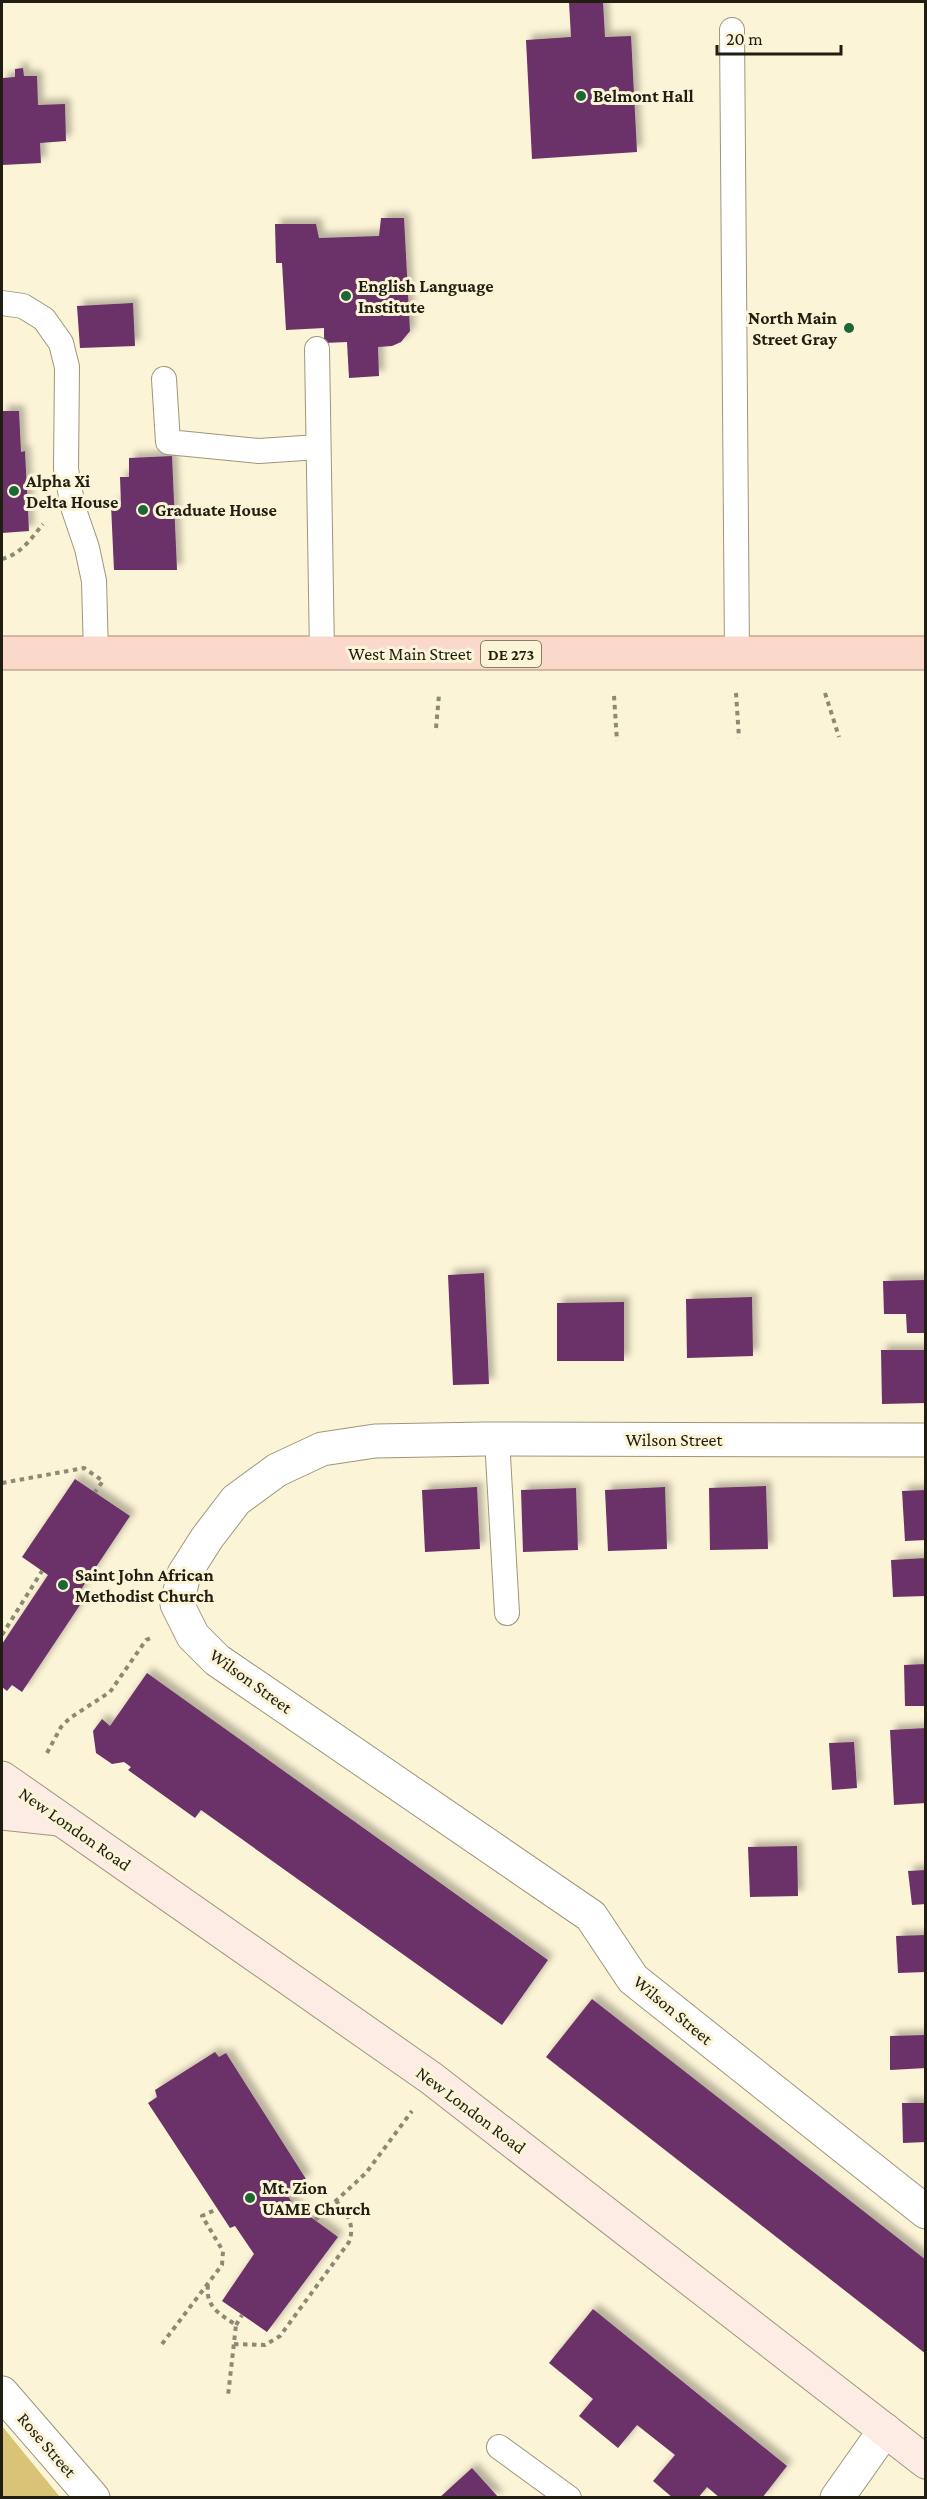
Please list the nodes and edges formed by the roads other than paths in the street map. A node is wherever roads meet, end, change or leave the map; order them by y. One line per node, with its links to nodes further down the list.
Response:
1 (732, 30): 10 (lane)
2 (2, 303): 7 (lane)
3 (317, 349): 5 (lane)
4 (164, 379): 5 (lane)
5 (318, 447): 8 (lane)
6 (2, 653): 7 (main road, West Main Street / DE 273)
7 (96, 653): 8 (main road, West Main Street / DE 273)
8 (322, 653): 10 (main road, West Main Street / DE 273)
9 (926, 653): 10 (main road, West Main Street / DE 273)
10 (737, 654)
11 (497, 1439): 12 (street, Wilson Street); 13 (lane); 17 (street, Wilson Street)
12 (926, 1440)
13 (507, 1613)
14 (2, 1778): 16 (main road, New London Road)
15 (2, 1814): 16 (main road)
16 (61, 1819): 19 (main road, New London Road)
17 (926, 2212)
18 (2, 2393): 22 (street, Rose Street)
19 (885, 2430): 21 (main road, New London Road); 24 (street)
20 (500, 2447): 23 (lane)
21 (926, 2462)
22 (93, 2498)
23 (569, 2498)
24 (837, 2498)

